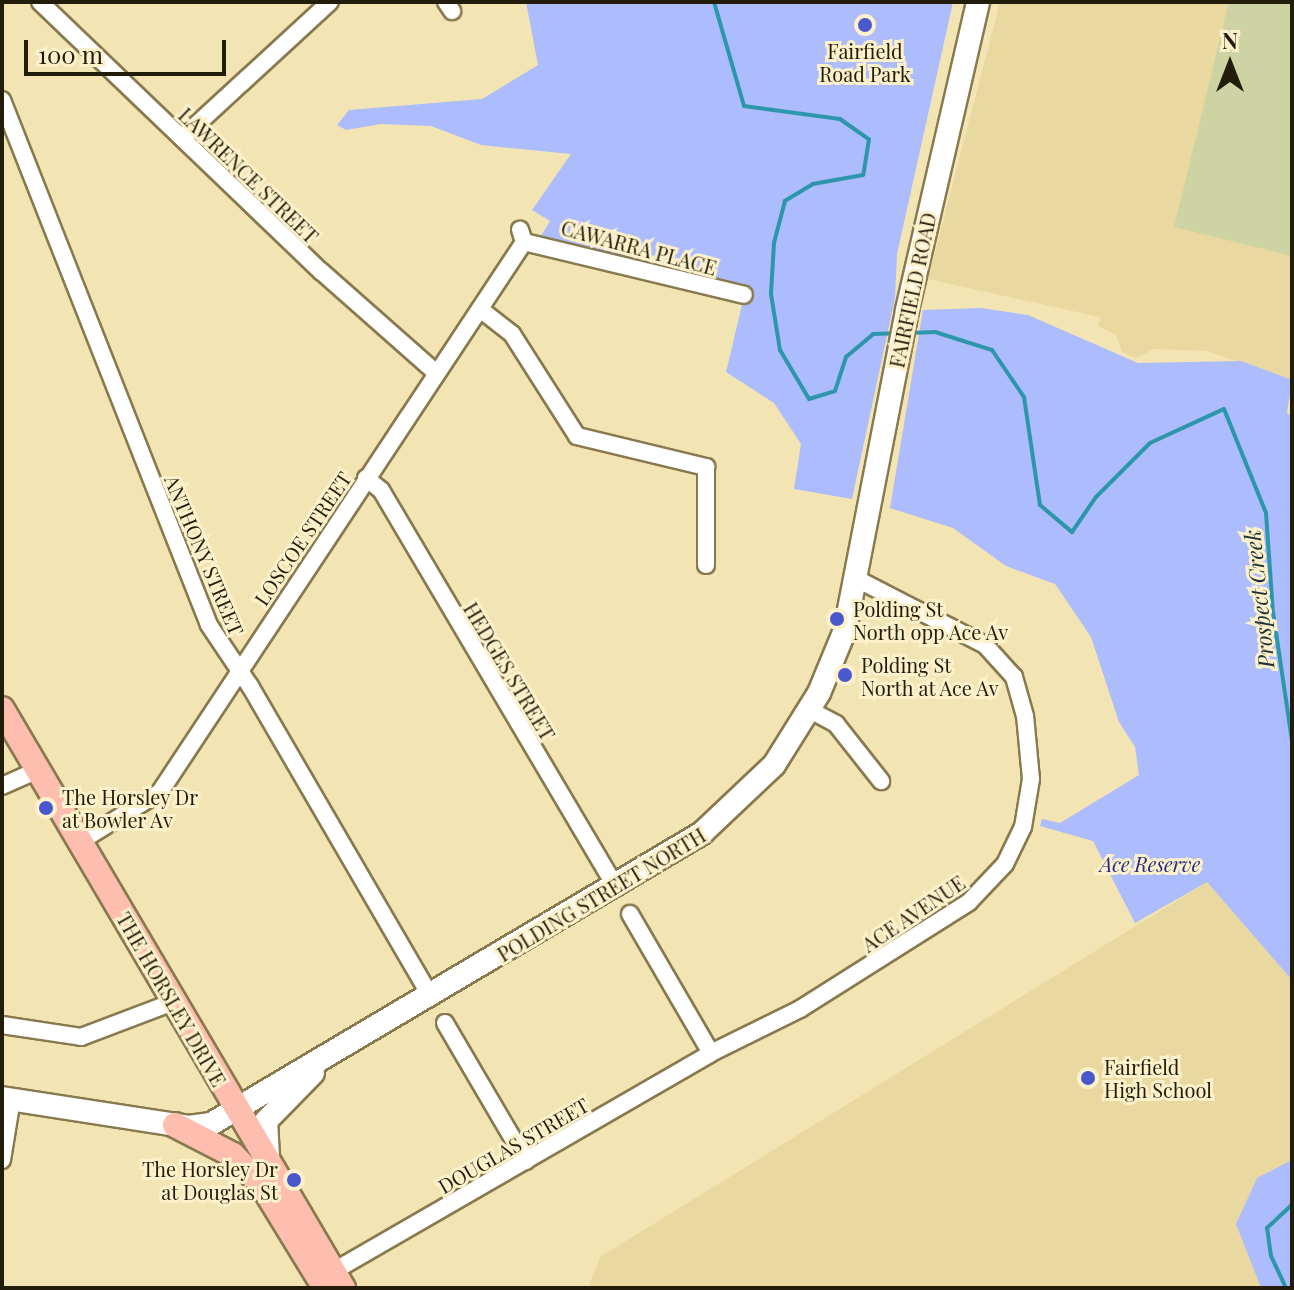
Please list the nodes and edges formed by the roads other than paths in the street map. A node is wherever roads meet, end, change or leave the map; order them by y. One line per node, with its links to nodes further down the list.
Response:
1 (330, 2): 5 (street)
2 (978, 2): 12 (main road, FAIRFIELD ROAD)
3 (47, 4): 5 (street, LAWRENCE STREET)
4 (2, 100): 13 (street, ANTHONY STREET)
5 (182, 138): 9 (street, LAWRENCE STREET)
6 (522, 236): 7 (street, CAWARRA PLACE); 8 (street, LOSCOE STREET)
7 (744, 295)
8 (480, 309): 9 (street, LOSCOE STREET); 11 (street)
9 (435, 372): 10 (street, LOSCOE STREET)
10 (366, 478): 13 (street, LOSCOE STREET); 20 (street, HEDGES STREET)
11 (706, 565)
12 (857, 579): 15 (main road, POLDING STREET NORTH); 26 (street, ACE AVENUE)
13 (237, 671): 19 (street, LOSCOE STREET); 22 (street, ANTHONY STREET)
14 (2, 709): 16 (main road, THE HORSLEY DRIVE)
15 (810, 710): 17 (street); 20 (main road, POLDING STREET NORTH)
16 (38, 770): 18 (street); 19 (main road, THE HORSLEY DRIVE)
17 (881, 781)
18 (2, 786)
19 (81, 841): 23 (main road, THE HORSLEY DRIVE)
20 (616, 888): 22 (main road, POLDING STREET NORTH)
21 (630, 914): 26 (street)
22 (431, 997): 27 (main road, POLDING STREET NORTH)
23 (173, 1002): 25 (street); 29 (main road, THE HORSLEY DRIVE)
24 (445, 1023): 33 (street)
25 (2, 1025)
26 (711, 1053): 33 (street, DOUGLAS STREET)
27 (321, 1062): 29 (main road, POLDING STREET NORTH); 31 (main road)
28 (7, 1098): 30 (main road, POLDING STREET NORTH); 32 (street)
29 (238, 1111): 30 (main road, POLDING STREET NORTH); 31 (main road, THE HORSLEY DRIVE)
30 (175, 1125): 34 (main road)
31 (268, 1159): 34 (main road, THE HORSLEY DRIVE)
32 (2, 1160)
33 (526, 1161): 34 (street, DOUGLAS STREET)
34 (334, 1282)

